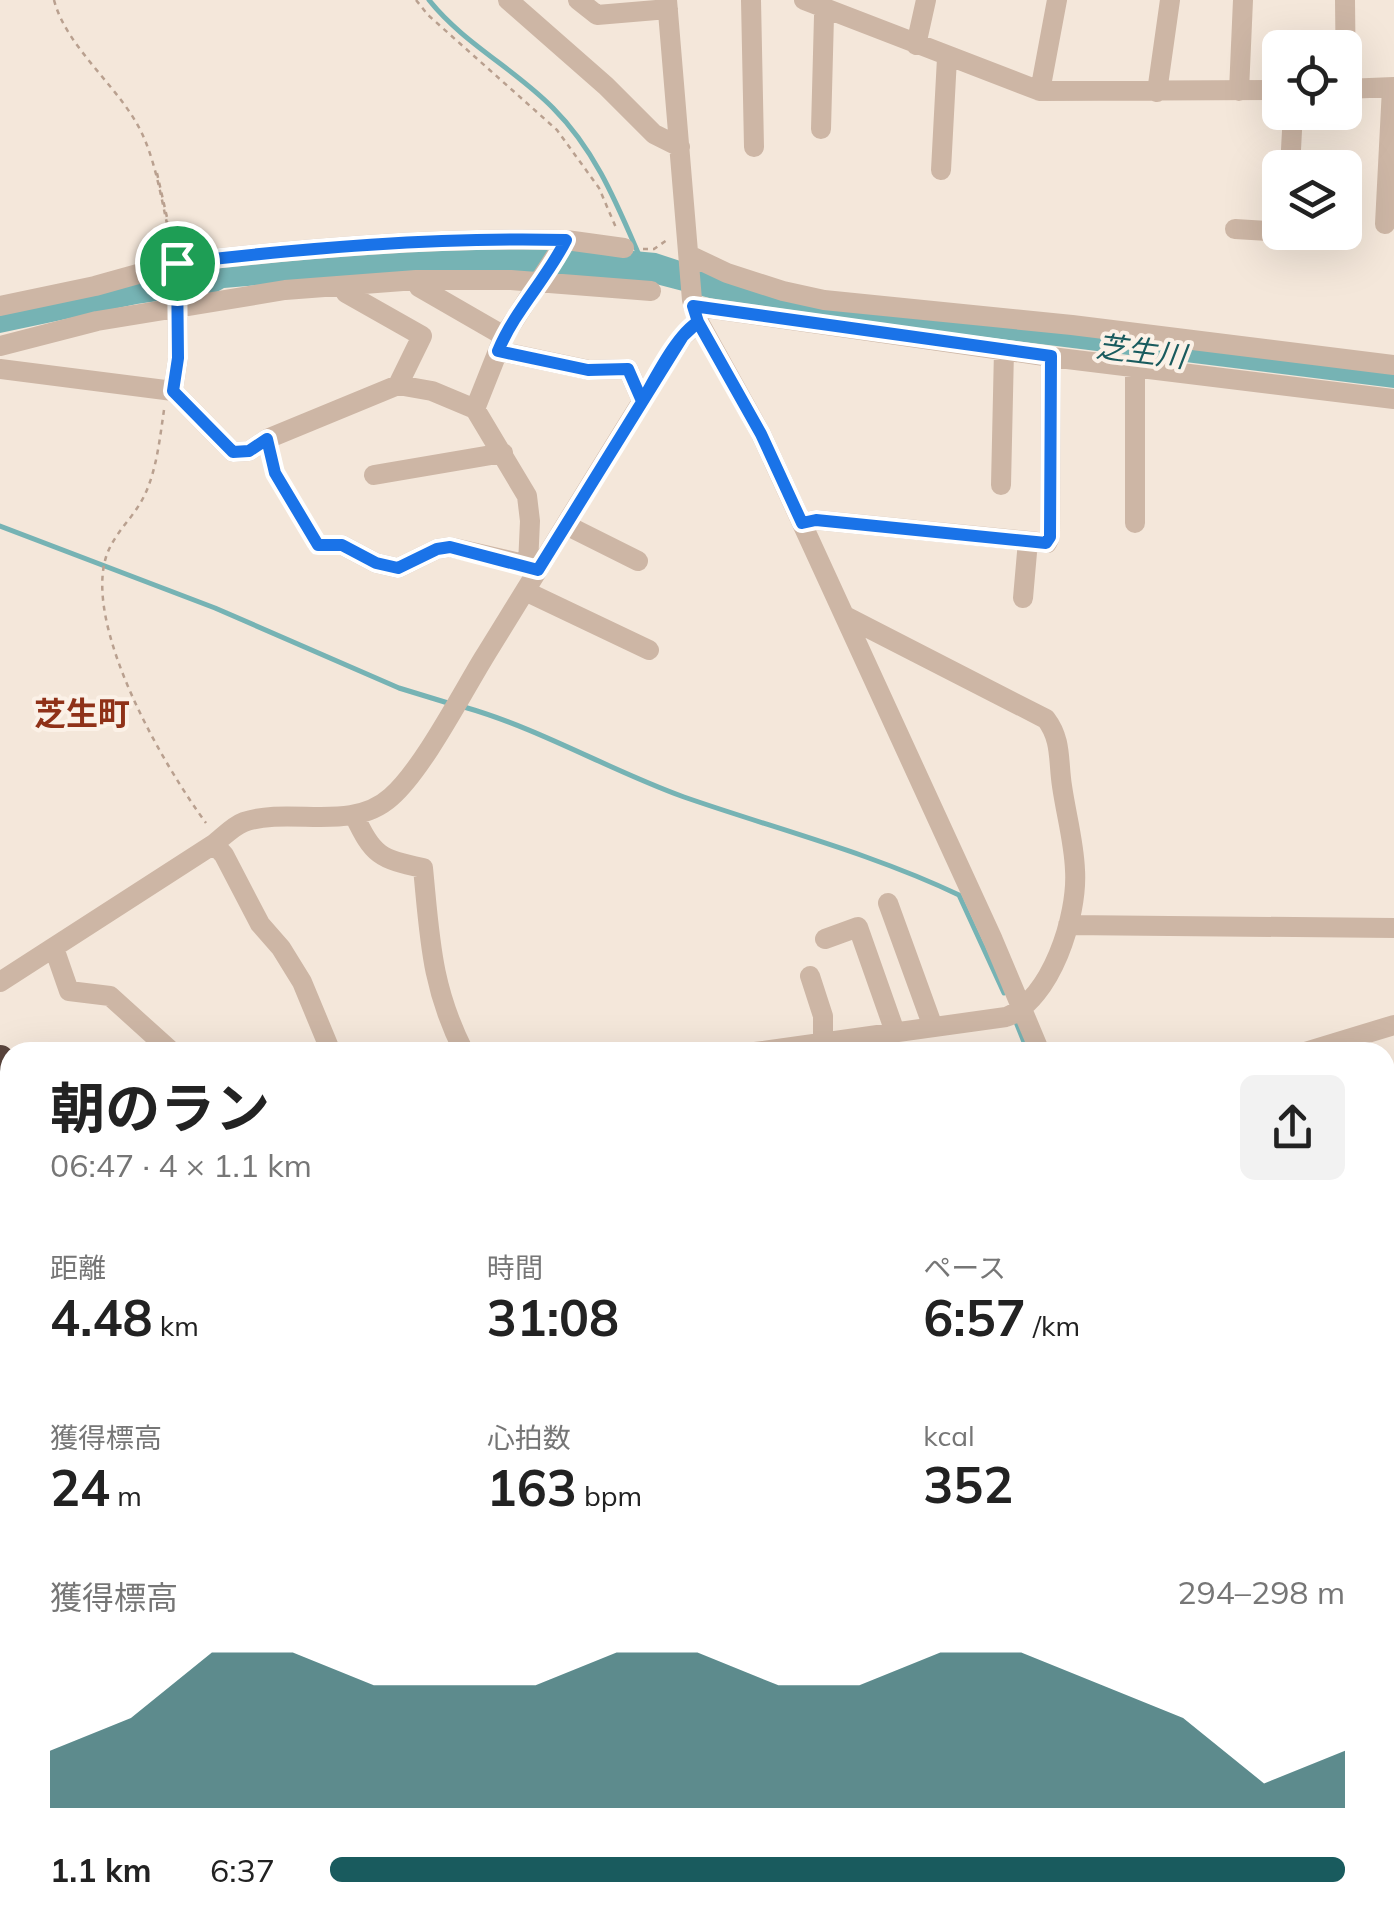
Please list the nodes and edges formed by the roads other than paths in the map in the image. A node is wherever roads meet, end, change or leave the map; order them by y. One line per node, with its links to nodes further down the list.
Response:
1 (508, 0): 22 (street)
2 (578, 0): 10 (street)
3 (751, 0): 23 (street)
4 (804, 0): 11 (street)
5 (926, 0): 13 (street)
6 (1057, 0): 18 (street)
7 (1170, 0): 20 (street)
8 (1243, 0): 19 (street)
9 (1345, 0): 12 (street)
10 (668, 5): 22 (street)
11 (827, 9): 13 (street); 21 (street)
12 (1345, 30)
13 (916, 46): 14 (street)
14 (948, 58): 18 (street); 24 (street)
15 (1393, 87): 16 (street); 25 (street)
16 (1362, 88)
17 (1262, 90): 19 (street)
18 (1040, 91): 20 (street)
19 (1238, 91): 20 (street)
20 (1158, 92)
21 (820, 129)
22 (680, 147): 30 (street)
23 (754, 147)
24 (941, 170)
25 (1385, 224)
26 (1235, 230): 27 (street)
27 (1262, 231)
28 (565, 242): 29 (street); 31 (street); 33 (street)
29 (634, 248)
30 (689, 250): 38 (street); 43 (street)
31 (177, 266): 36 (street); 37 (street)
32 (416, 280): 33 (street); 34 (street); 39 (street)
33 (542, 281): 35 (street); 39 (street)
34 (342, 286): 37 (street); 46 (street)
35 (650, 292)
36 (0, 306)
37 (175, 307): 40 (street); 47 (street)
38 (691, 318): 41 (street); 49 (street); 54 (street)
39 (501, 343): 49 (street); 50 (street)
40 (0, 346)
41 (1004, 350): 42 (street); 53 (street)
42 (1051, 356): 44 (street); 57 (street)
43 (1394, 365)
44 (1136, 368): 48 (street); 55 (street)
45 (0, 369): 47 (street)
46 (398, 385): 47 (street); 50 (street)
47 (173, 391)
48 (1394, 399)
49 (642, 401): 56 (street)
50 (475, 409): 51 (street)
51 (503, 452): 52 (street); 60 (street)
52 (374, 476)
53 (1002, 485)
54 (802, 523): 57 (street); 63 (street)
55 (1135, 523)
56 (566, 525): 59 (street); 60 (street)
57 (1028, 540): 62 (street)
58 (318, 545): 60 (street)
59 (638, 560)
60 (533, 567): 61 (street)
61 (525, 591): 64 (street); 65 (street)
62 (1022, 598)
63 (845, 616): 68 (street); 74 (street)
64 (648, 650)
65 (354, 815): 66 (street); 80 (street)
66 (217, 842): 71 (street); 79 (street)
67 (888, 903): 76 (street)
68 (1068, 925): 69 (street); 74 (street)
69 (1394, 928)
70 (825, 939): 77 (street)
71 (54, 948): 73 (street); 78 (street)
72 (810, 976): 81 (street)
73 (0, 982)
74 (1015, 1014): 76 (street); 83 (street)
75 (1394, 1024): 84 (street)
76 (933, 1028): 77 (street)
77 (895, 1032): 82 (street)
78 (161, 1042)
79 (327, 1042)
80 (459, 1042)
81 (820, 1042)
82 (841, 1042)
83 (1033, 1042)
84 (1337, 1042)

